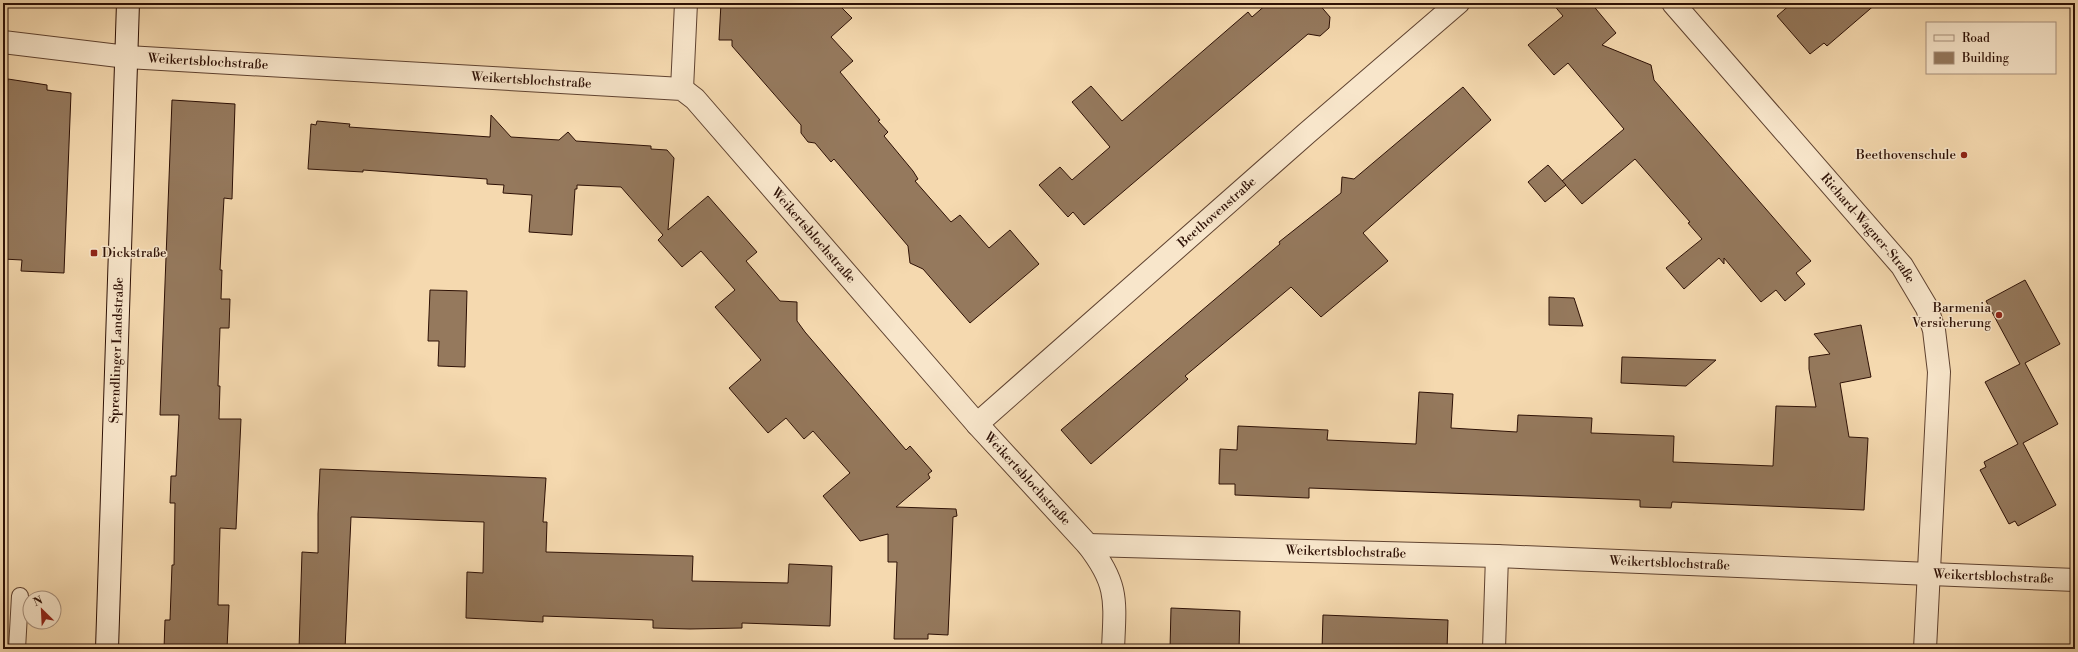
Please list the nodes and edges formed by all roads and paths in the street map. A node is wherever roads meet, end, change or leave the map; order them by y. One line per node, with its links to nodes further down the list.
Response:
1 (128, 3): 6 (street, Sprendlinger Landstraße)
2 (686, 3): 7 (street)
3 (1458, 3): 8 (street, Beethovenstraße)
4 (1673, 3): 11 (street, Richard-Wagner-Straße)
5 (3, 42): 6 (street)
6 (127, 57): 7 (street, Weikertsblochstraße); 15 (street, Sprendlinger Landstraße)
7 (682, 89): 8 (street, Weikertsblochstraße)
8 (977, 424): 9 (street, Weikertsblochstraße)
9 (1088, 545): 10 (street, Weikertsblochstraße); 16 (street)
10 (1497, 556): 11 (street, Weikertsblochstraße); 17 (street)
11 (1928, 575): 12 (street, Weikertsblochstraße); 18 (street, Richard-Wagner-Straße)
12 (2075, 580)
13 (20, 596): 14 (lane)
14 (17, 649)
15 (107, 649)
16 (1113, 649)
17 (1494, 649)
18 (1925, 649)

